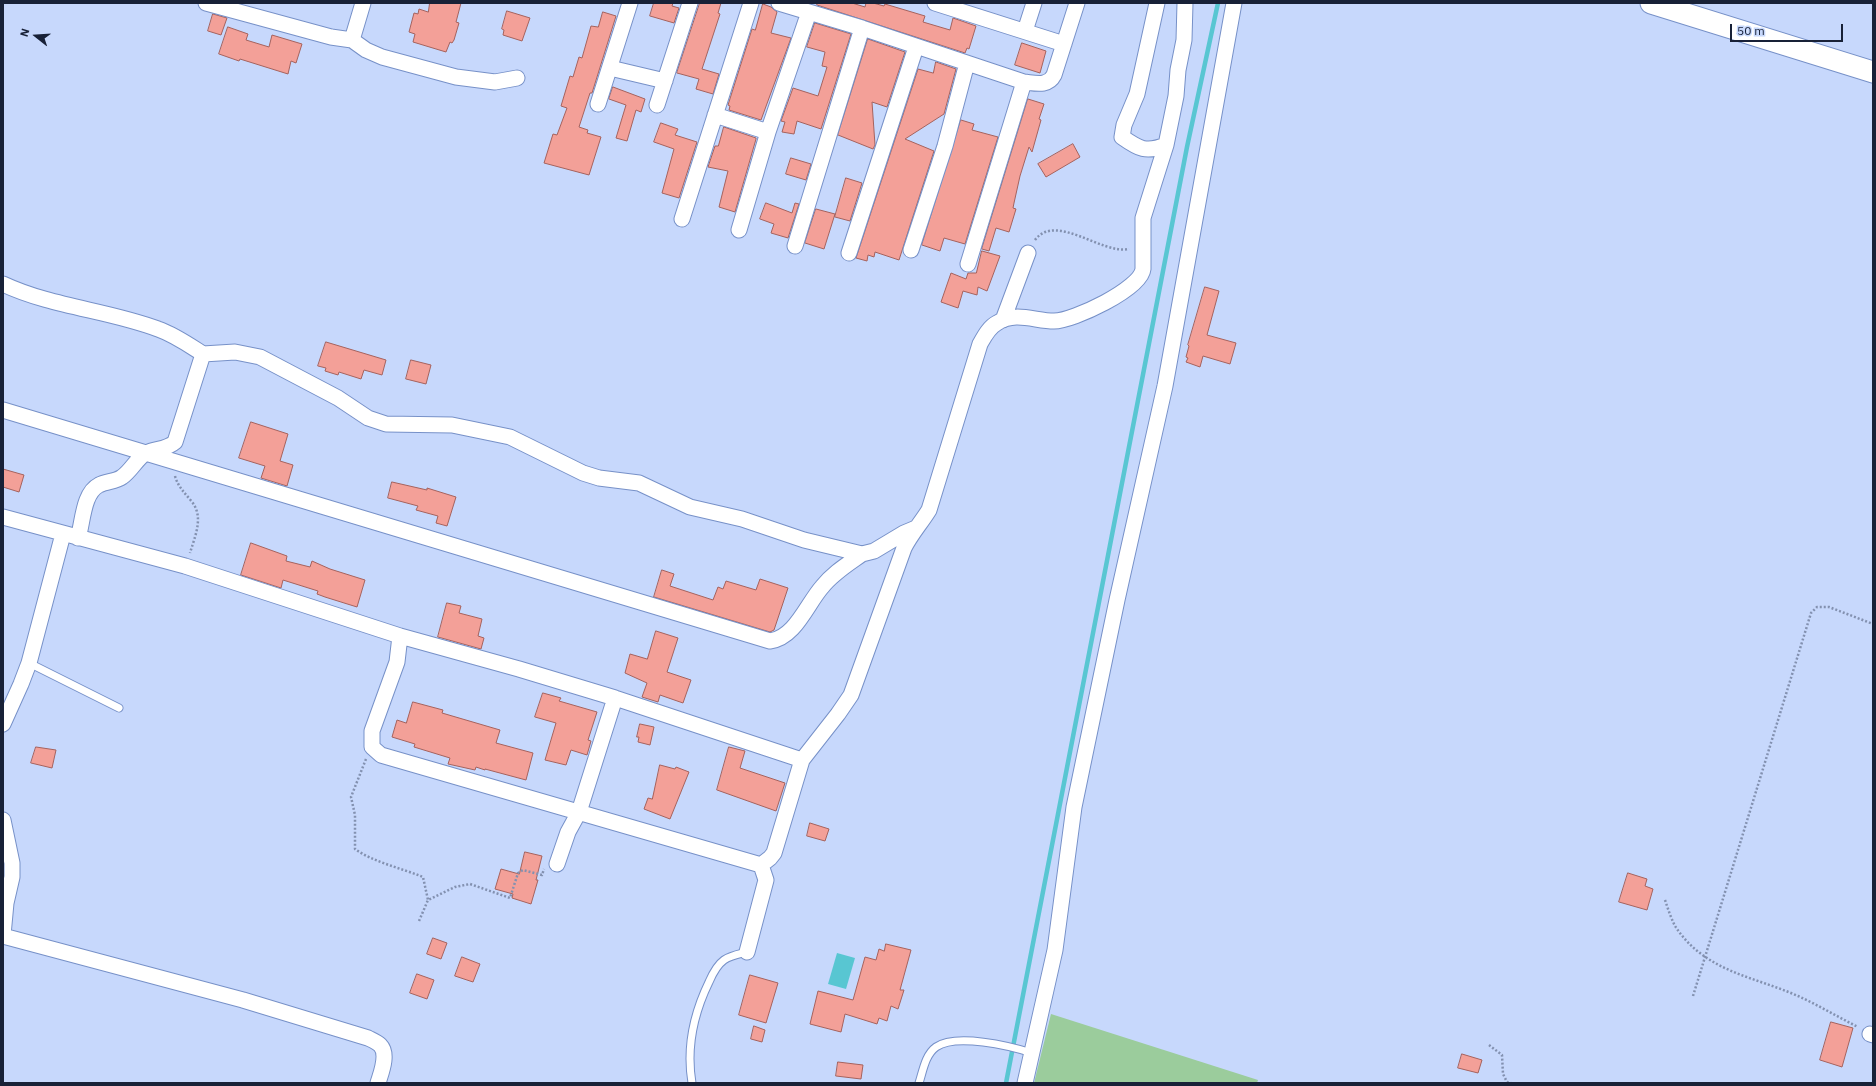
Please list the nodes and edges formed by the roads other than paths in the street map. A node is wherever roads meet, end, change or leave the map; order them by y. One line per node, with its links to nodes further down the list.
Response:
1 (206, 3): 17 (street)
2 (363, 3): 17 (street)
3 (630, 3): 21 (street)
4 (690, 3): 24 (street)
5 (751, 3): 28 (street)
6 (779, 3): 14 (street)
7 (935, 3): 16 (street)
8 (1034, 3): 16 (street)
9 (1077, 3): 18 (street)
10 (1157, 3): 30 (street)
11 (1185, 3): 30 (street)
12 (1234, 3): 59 (street)
13 (1651, 3): 22 (main road)
14 (809, 12): 15 (street); 29 (street)
15 (862, 28): 19 (street); 33 (street)
16 (1025, 31): 18 (street)
17 (352, 40): 23 (street)
18 (1064, 44): 25 (street)
19 (916, 47): 20 (street); 35 (street)
20 (967, 63): 25 (street); 34 (street)
21 (610, 68): 24 (street); 26 (street)
22 (1873, 72)
23 (517, 78)
24 (664, 81): 27 (street)
25 (1024, 82): 37 (street)
26 (598, 104)
27 (657, 105)
28 (715, 115): 29 (street); 31 (street)
29 (768, 132): 32 (street)
30 (1166, 145): 39 (street)
31 (682, 219)
32 (738, 230)
33 (794, 246)
34 (911, 250)
35 (850, 253)
36 (1028, 253): 39 (street)
37 (968, 264)
38 (3, 284): 40 (street)
39 (1003, 320): 44 (street)
40 (204, 354): 42 (street); 46 (street)
41 (3, 410): 42 (street)
42 (146, 453): 45 (street); 46 (street)
43 (3, 517): 45 (street)
44 (916, 528): 46 (street); 52 (street)
45 (71, 536): 47 (street); 48 (street)
46 (862, 554)
47 (400, 636): 49 (street); 53 (street)
48 (29, 663): 50 (lane); 51 (street)
49 (615, 698): 52 (street); 53 (street)
50 (119, 708)
51 (3, 724)
52 (802, 760): 56 (street)
53 (579, 812): 55 (street); 56 (street)
54 (3, 820): 57 (street)
55 (558, 861)
56 (760, 865): 58 (street)
57 (3, 935): 60 (street)
58 (747, 952): 61 (lane)
59 (1028, 1051): 62 (lane); 63 (street)
60 (378, 1083)
61 (692, 1083)
62 (919, 1083)
63 (1025, 1083)

